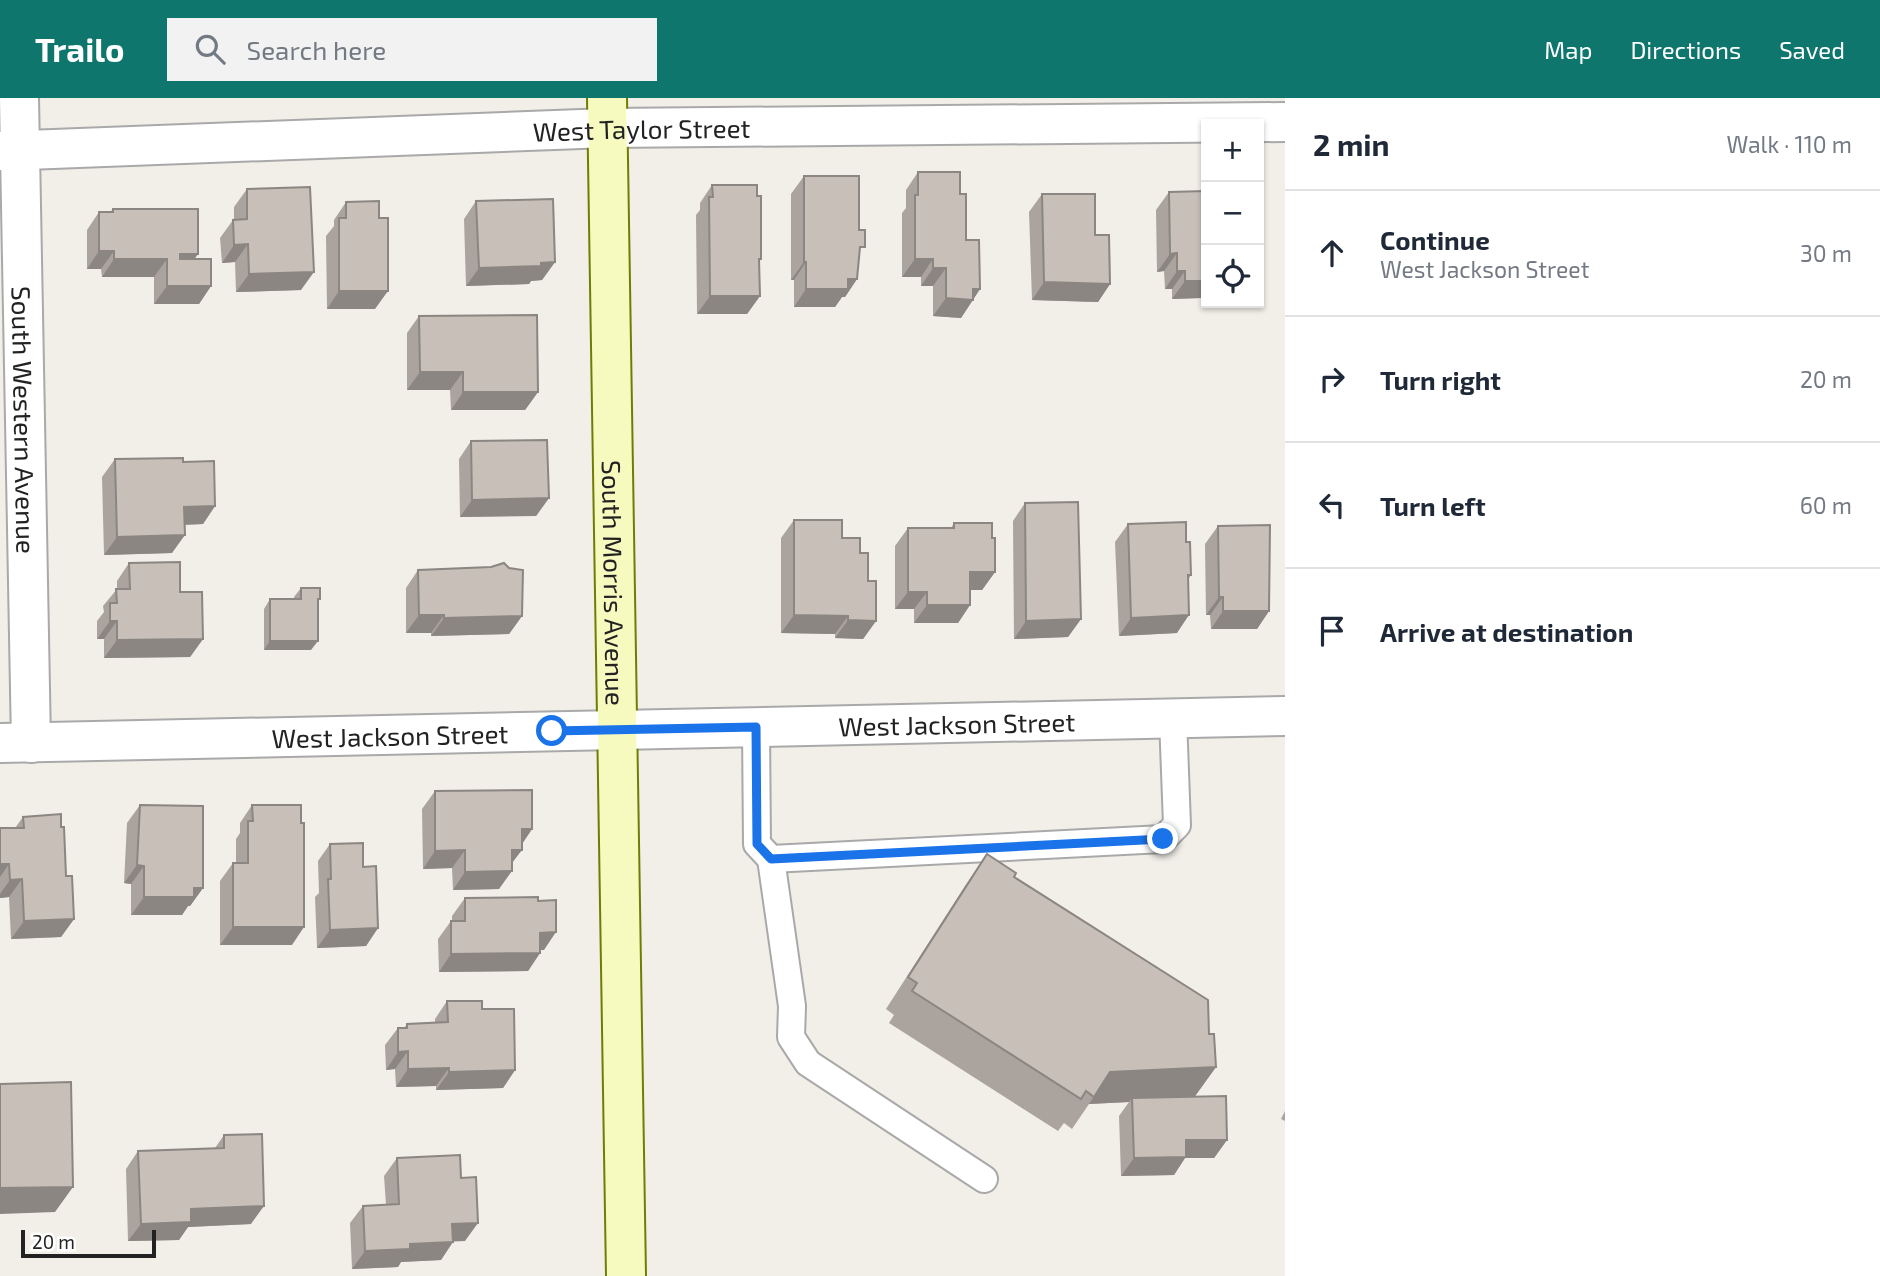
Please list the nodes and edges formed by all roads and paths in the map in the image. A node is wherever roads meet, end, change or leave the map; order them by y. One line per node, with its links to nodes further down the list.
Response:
1 (19, 98): 4 (street, South Western Avenue)
2 (608, 113): 3 (street, West Taylor Street); 4 (street, West Taylor Street); 8 (main road, South Morris Avenue)
3 (1285, 122)
4 (10, 150): 9 (street, South Western Avenue)
5 (1285, 716): 6 (street, West Jackson Street)
6 (1173, 718): 7 (street, West Jackson Street); 10 (lane)
7 (756, 727): 8 (street, West Jackson Street); 10 (lane)
8 (617, 729): 9 (street, West Jackson Street); 12 (main road, South Morris Avenue)
9 (16, 743)
10 (771, 859): 11 (lane)
11 (984, 1179)
12 (626, 1276)

